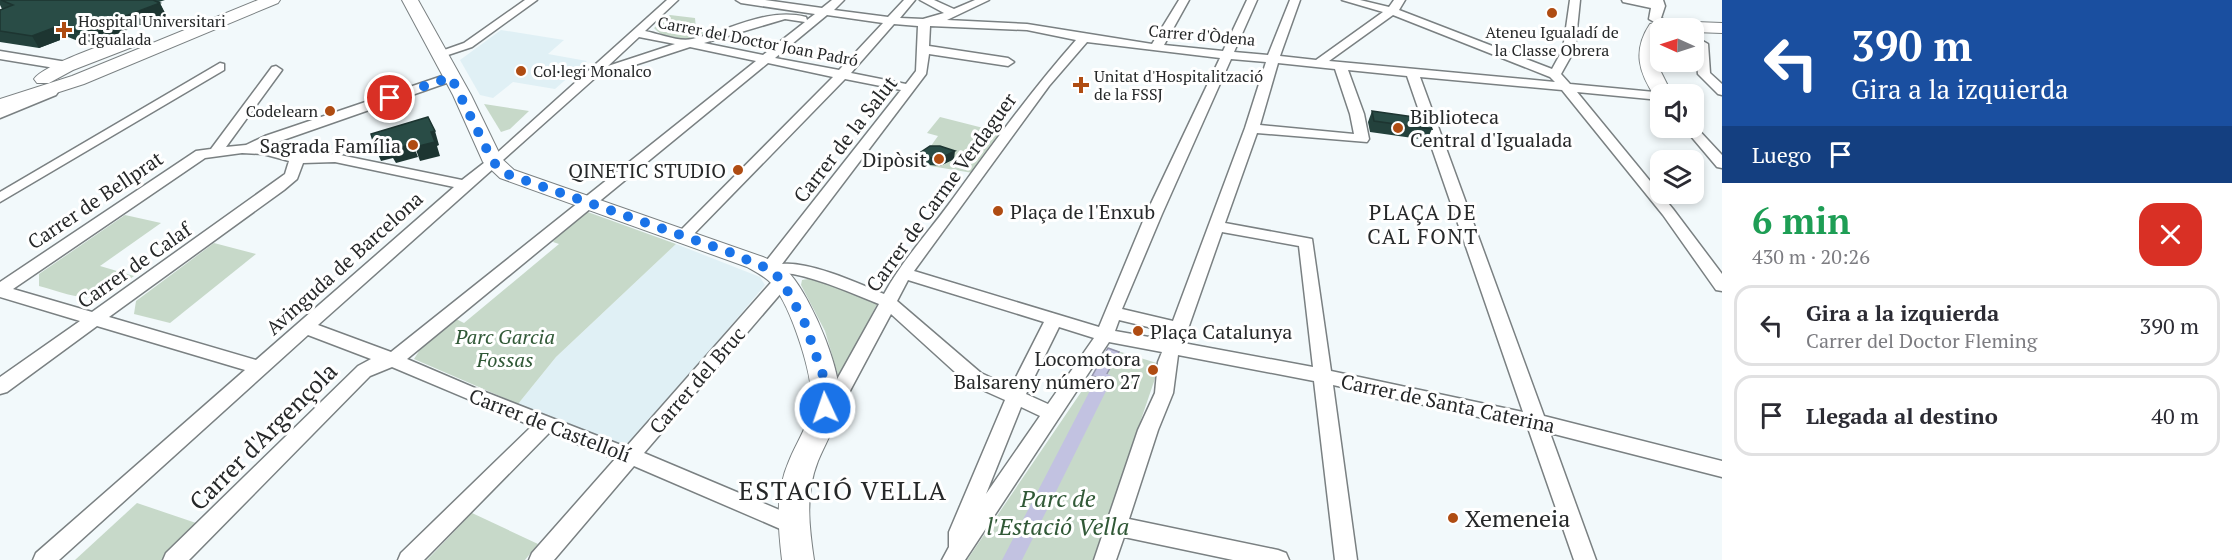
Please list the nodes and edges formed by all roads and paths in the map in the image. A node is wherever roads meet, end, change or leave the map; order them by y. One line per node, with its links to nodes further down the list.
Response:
1 (233, 0): 48 (street)
2 (272, 0): 48 (street)
3 (410, 0): 35 (street)
4 (532, 0): 35 (street)
5 (673, 0): 30 (street, Avinguda de Barcelona)
6 (741, 0): 19 (street, Carrer d'Òdena)
7 (839, 0): 20 (street, Carrer d'Argençola)
8 (910, 0): 26 (street)
9 (925, 0): 22 (street)
10 (984, 0): 22 (street)
11 (1184, 0): 34 (street)
12 (1251, 0): 37 (street)
13 (1295, 0): 39 (street)
14 (1347, 0): 21 (street)
15 (1400, 0): 21 (street)
16 (1575, 0): 49 (street)
17 (1627, 0): 18 (street)
18 (1659, 3): 23 (street)
19 (771, 4): 20 (street, Carrer d'Òdena); 24 (street)
20 (825, 11): 25 (street, Carrer d'Argençola); 26 (street, Carrer d'Òdena)
21 (1392, 11): 42 (street); 49 (street)
22 (953, 13): 27 (street)
23 (1655, 18)
24 (768, 19): 25 (street); 33 (street)
25 (813, 21): 40 (street, Carrer d'Argençola)
26 (894, 21): 27 (street, Carrer d'Òdena); 50 (street)
27 (924, 22): 31 (street, Carrer d'Òdena); 36 (street, Carrer de la Salut)
28 (1704, 28): 29 (street)
29 (1722, 28)
30 (636, 33): 33 (street, Carrer del Doctor Joan Padró); 51 (street, Avinguda de Barcelona)
31 (1084, 38): 34 (street, Carrer d'Òdena); 73 (street, Carrer de Carme Verdaguer)
32 (1650, 38): 53 (street)
33 (688, 44): 40 (street, Carrer del Doctor Joan Padró); 51 (street)
34 (1156, 48): 37 (street, Carrer d'Òdena)
35 (437, 49): 52 (street)
36 (922, 49): 41 (street); 54 (street, Carrer de la Salut)
37 (1226, 54): 39 (street, Carrer d'Òdena); 78 (street)
38 (0, 55): 48 (street)
39 (1273, 58): 42 (street, Carrer d'Òdena); 61 (street)
40 (766, 59): 50 (street, Carrer del Doctor Joan Padró); 70 (street, Carrer d'Argençola)
41 (1008, 62)
42 (1320, 62): 43 (street, Carrer d'Òdena)
43 (1340, 64): 46 (street, Carrer d'Òdena); 61 (street)
44 (220, 67): 69 (street)
45 (276, 70): 64 (street)
46 (1412, 72): 55 (street, Carrer d'Òdena); 92 (street)
47 (1704, 72): 56 (street)
48 (73, 73): 58 (street); 59 (street); 60 (street)
49 (1554, 74): 55 (street)
50 (842, 75): 54 (street, Carrer del Doctor Joan Padró); 72 (street)
51 (588, 76): 66 (street, Avinguda de Barcelona)
52 (451, 77): 63 (street); 66 (street)
53 (1656, 84)
54 (908, 88): 74 (street, Carrer de la Salut)
55 (1568, 88): 57 (street, Carrer d'Òdena); 75 (street)
56 (1721, 90)
57 (1650, 94)
58 (0, 99)
59 (0, 105)
60 (0, 114)
61 (1252, 128): 71 (street)
62 (1699, 138): 67 (street)
63 (249, 149): 64 (street, Carrer de Bellprat); 65 (street)
64 (217, 150): 76 (street, Carrer de Bellprat)
65 (297, 159): 68 (street); 79 (street, Carrer de Calaf)
66 (493, 162): 68 (street, Avinguda de Barcelona); 70 (street)
67 (1722, 164)
68 (465, 184): 81 (street, Avinguda de Barcelona)
69 (0, 198)
70 (589, 203): 72 (street); 85 (street, Carrer d'Argençola)
71 (1217, 226): 82 (street); 87 (street)
72 (683, 236): 74 (street)
73 (904, 273): 77 (street, Carrer de Carme Verdaguer); 80 (street)
74 (777, 276): 77 (street); 90 (street); 94 (street, Carrer del Bruc)
75 (1722, 286)
76 (0, 291): 79 (street)
77 (887, 301): 89 (street); 90 (street, Carrer de Carme Verdaguer)
78 (1113, 313): 82 (street); 83 (street)
79 (94, 319): 86 (street); 88 (street, Carrer de Calaf)
80 (1054, 320): 83 (street); 89 (street)
81 (304, 327): 85 (street, Carrer de Castellolí); 86 (street, Avinguda de Barcelona)
82 (1179, 328): 84 (street)
83 (1105, 335): 84 (street); 91 (street)
84 (1172, 348): 87 (street, Carrer de Santa Caterina); 97 (street)
85 (393, 360): 93 (street, Carrer de Castellolí); 100 (street, Carrer d'Argençola)
86 (260, 368): 99 (street, Avinguda de Barcelona)
87 (1323, 376): 92 (street, Carrer de Santa Caterina); 106 (street)
88 (0, 387)
89 (1015, 398): 91 (street); 98 (street)
90 (825, 408): 96 (street)
91 (1052, 413): 98 (street)
92 (1537, 422): 95 (street, Carrer de Santa Caterina); 107 (street)
93 (547, 423): 94 (street, Carrer de Castellolí); 101 (street)
94 (630, 456): 96 (street, Carrer de Castellolí); 102 (street, Carrer del Bruc)
95 (1722, 468)
96 (793, 525): 103 (street)
97 (1117, 526): 104 (street); 105 (street)
98 (956, 555)
99 (44, 560)
100 (174, 560)
101 (409, 560)
102 (540, 560)
103 (798, 560)
104 (1105, 560)
105 (1278, 560)
106 (1346, 560)
107 (1585, 560)

